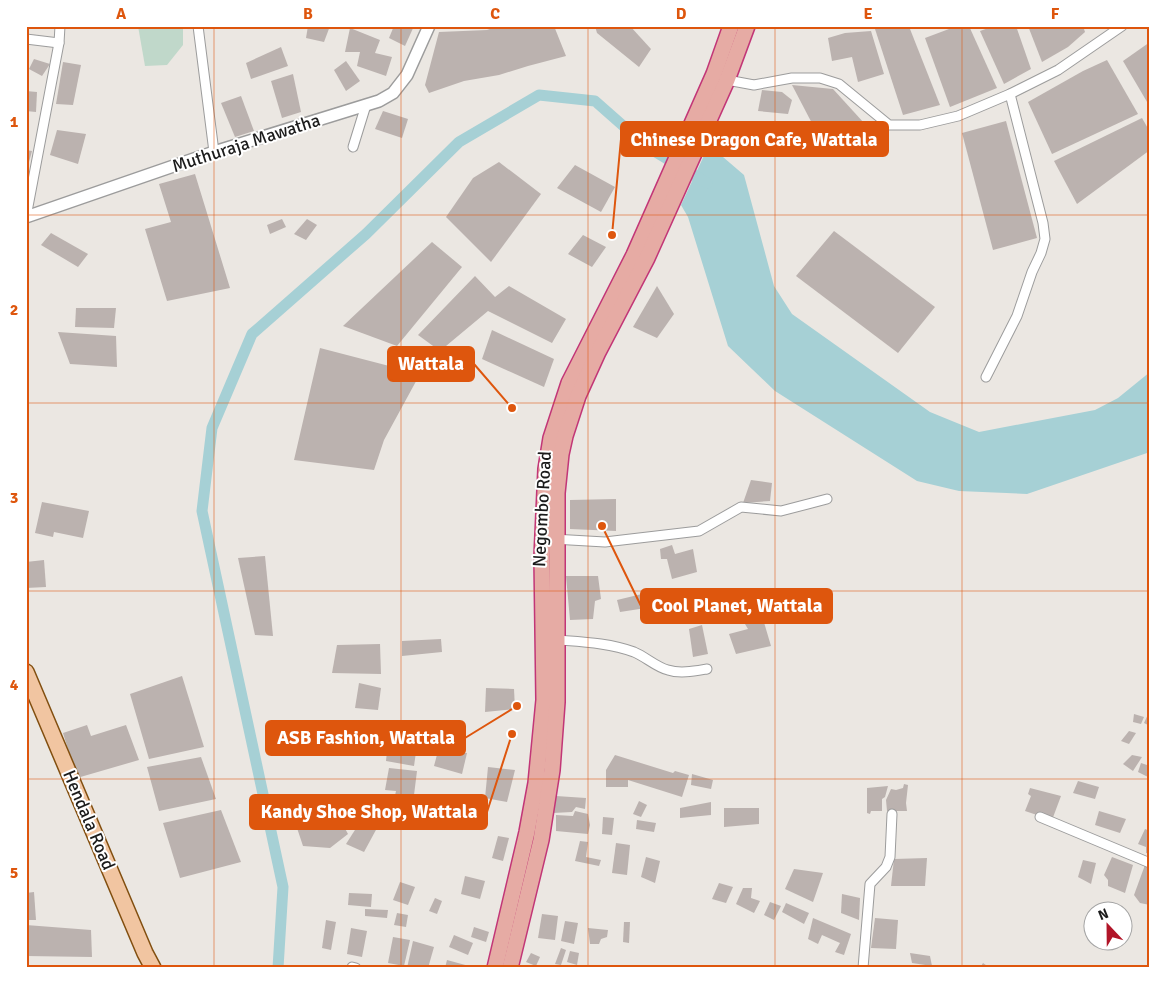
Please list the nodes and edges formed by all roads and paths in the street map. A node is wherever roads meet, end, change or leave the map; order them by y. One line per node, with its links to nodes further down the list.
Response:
1 (60, 26): 8 (street)
2 (198, 26): 14 (street)
3 (428, 26): 11 (street, Muthuraja Mawatha)
4 (731, 26): 12 (highway, Negombo Road)
5 (747, 26): 9 (highway, Negombo Road)
6 (1122, 26): 10 (street)
7 (26, 39): 8 (street)
8 (59, 43): 15 (street)
9 (727, 80): 10 (street); 12 (highway, Negombo Road)
10 (1010, 94): 16 (street)
11 (366, 105): 13 (street); 14 (street, Muthuraja Mawatha)
12 (700, 123): 18 (highway, Negombo Road)
13 (354, 147)
14 (214, 152): 15 (street, Muthuraja Mawatha)
15 (26, 217)
16 (986, 377)
17 (827, 499): 18 (street)
18 (550, 539): 19 (highway, Negombo Road); 27 (highway, Negombo Road)
19 (558, 640): 20 (street); 28 (highway, Negombo Road)
20 (706, 669)
21 (26, 672): 22 (main road, Hendala Road)
22 (30, 693): 26 (main road, Hendala Road)
23 (892, 814): 29 (street)
24 (1040, 817): 25 (street)
25 (1150, 863)
26 (153, 968)
27 (494, 968)
28 (510, 968)
29 (863, 968)

